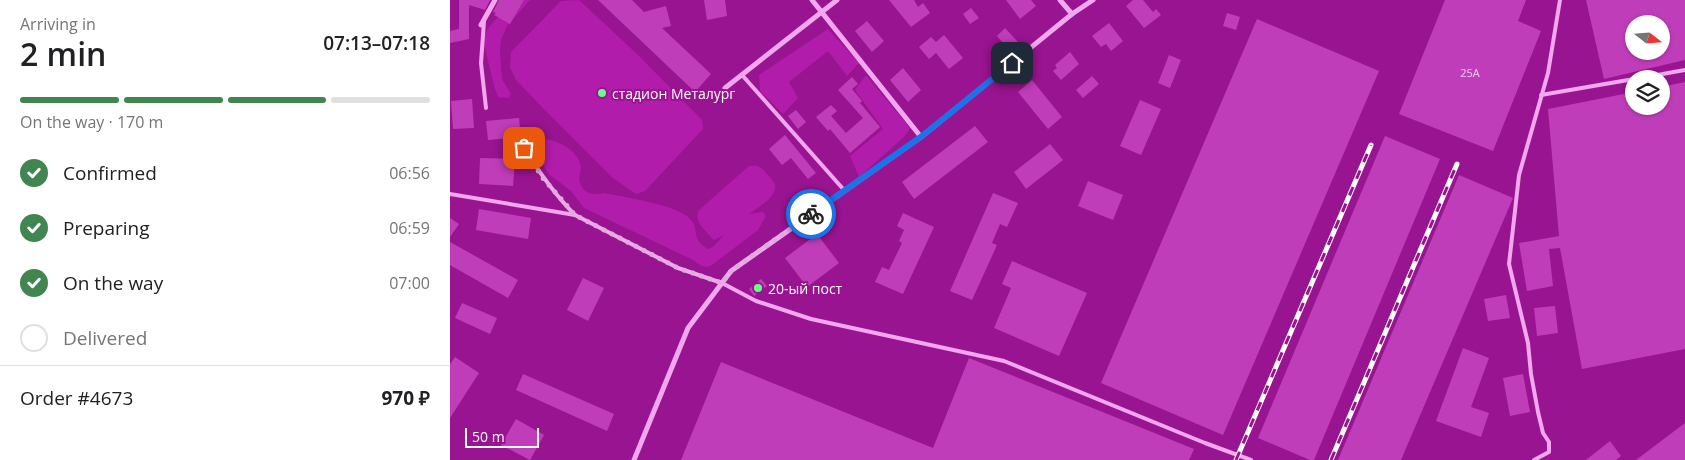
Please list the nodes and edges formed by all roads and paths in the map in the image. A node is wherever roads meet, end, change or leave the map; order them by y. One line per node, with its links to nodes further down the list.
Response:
1 (495, 0): 9 (street)
2 (812, 0): 7 (street)
3 (837, 0): 7 (street)
4 (1060, 0): 8 (street)
5 (1093, 0): 8 (street)
6 (1560, 0): 15 (lane)
7 (821, 12): 12 (street); 17 (street)
8 (1072, 14): 17 (street)
9 (483, 23): 16 (lane)
10 (1685, 70): 11 (lane)
11 (1670, 73)
12 (742, 75): 14 (street); 19 (lane)
13 (1625, 80): 15 (lane)
14 (725, 88)
15 (1541, 94): 25 (lane)
16 (486, 108)
17 (922, 136): 19 (street)
18 (508, 147): 21 (lane)
19 (844, 190): 22 (street)
20 (450, 194): 21 (lane)
21 (575, 215): 22 (lane)
22 (722, 283): 23 (street); 24 (lane)
23 (634, 460)
24 (1251, 460)
25 (1534, 460)

